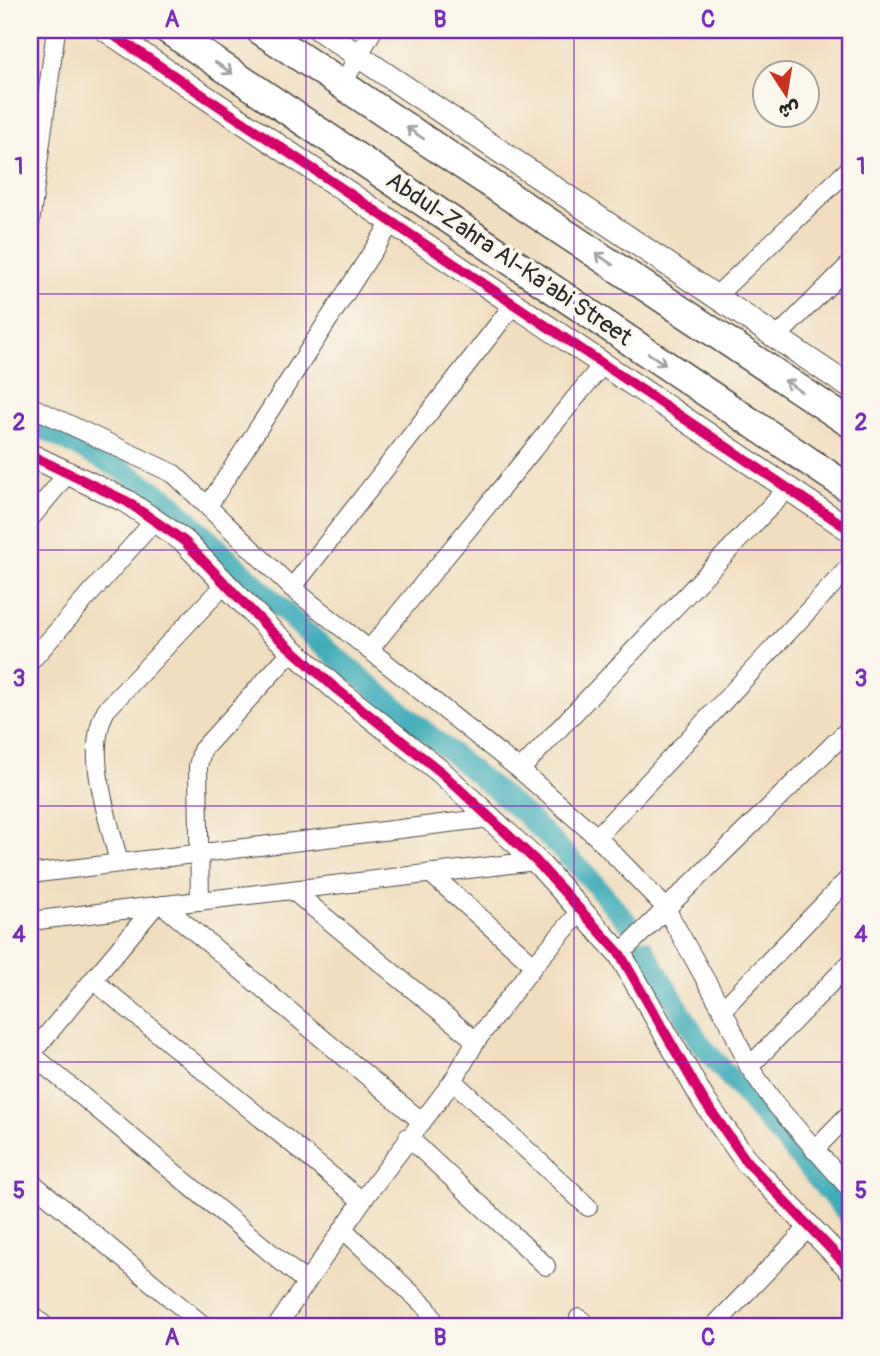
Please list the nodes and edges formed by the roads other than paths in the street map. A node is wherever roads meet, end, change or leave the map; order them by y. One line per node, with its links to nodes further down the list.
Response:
1 (56, 30): 11 (street)
2 (106, 30): 10 (street)
3 (168, 30): 23 (main road, Abdul-Zahra Al-Ka'abi Street, one-way to 23)
4 (260, 30): 8 (main road)
5 (320, 30): 7 (street)
6 (373, 30): 7 (street)
7 (359, 56): 8 (street); 13 (street)
8 (342, 85): 19 (main road, one-way to 8)
9 (850, 167): 13 (street)
10 (391, 223): 14 (street); 24 (street)
11 (30, 224)
12 (850, 264): 15 (street)
13 (715, 297): 15 (street)
14 (515, 303): 16 (street); 30 (street)
15 (776, 338): 17 (street)
16 (603, 364): 22 (street); 32 (street)
17 (850, 387)
18 (30, 406): 24 (street)
19 (850, 424)
20 (30, 455): 21 (street)
21 (68, 473): 25 (street); 26 (street)
22 (789, 488): 27 (street); 35 (street)
23 (850, 489)
24 (208, 506): 30 (street)
25 (30, 519)
26 (156, 519): 29 (street); 33 (street)
27 (850, 530)
28 (850, 566): 37 (street)
29 (226, 584): 31 (street); 40 (street)
30 (292, 588): 32 (street)
31 (293, 650): 36 (street); 38 (street)
32 (369, 650): 35 (street)
33 (30, 663)
34 (850, 728): 47 (street)
35 (520, 770): 37 (street)
36 (491, 818): 38 (street); 39 (street)
37 (597, 837): 47 (street)
38 (197, 853): 40 (street); 45 (street)
39 (536, 861): 41 (street); 48 (street)
40 (118, 863): 42 (street)
41 (430, 873): 44 (street); 52 (street)
42 (30, 874)
43 (850, 877): 54 (street)
44 (292, 890): 45 (street); 55 (street)
45 (200, 901): 46 (street)
46 (159, 906): 49 (street); 53 (street); 60 (street)
47 (665, 907): 50 (street); 54 (street)
48 (580, 912): 50 (street); 52 (street)
49 (30, 922)
50 (620, 954): 67 (street)
51 (850, 963): 57 (street)
52 (534, 965): 55 (street)
53 (93, 980): 56 (street); 65 (street)
54 (722, 1010): 57 (street)
55 (476, 1041): 58 (street)
56 (30, 1054): 71 (street)
57 (749, 1067): 62 (street)
58 (453, 1081): 60 (street); 66 (street)
59 (850, 1113): 62 (street)
60 (421, 1121): 61 (street)
61 (408, 1137): 65 (street); 69 (street)
62 (814, 1150): 64 (street)
63 (30, 1181): 74 (street)
64 (850, 1189)
65 (362, 1201): 68 (street)
66 (588, 1207)
67 (809, 1227): 70 (street); 77 (street)
68 (343, 1229): 71 (street); 76 (street)
69 (546, 1266)
70 (850, 1269)
71 (306, 1282): 75 (street)
72 (30, 1313): 73 (street)
73 (45, 1326)
74 (204, 1326)
75 (277, 1326)
76 (437, 1326)
77 (715, 1326)

